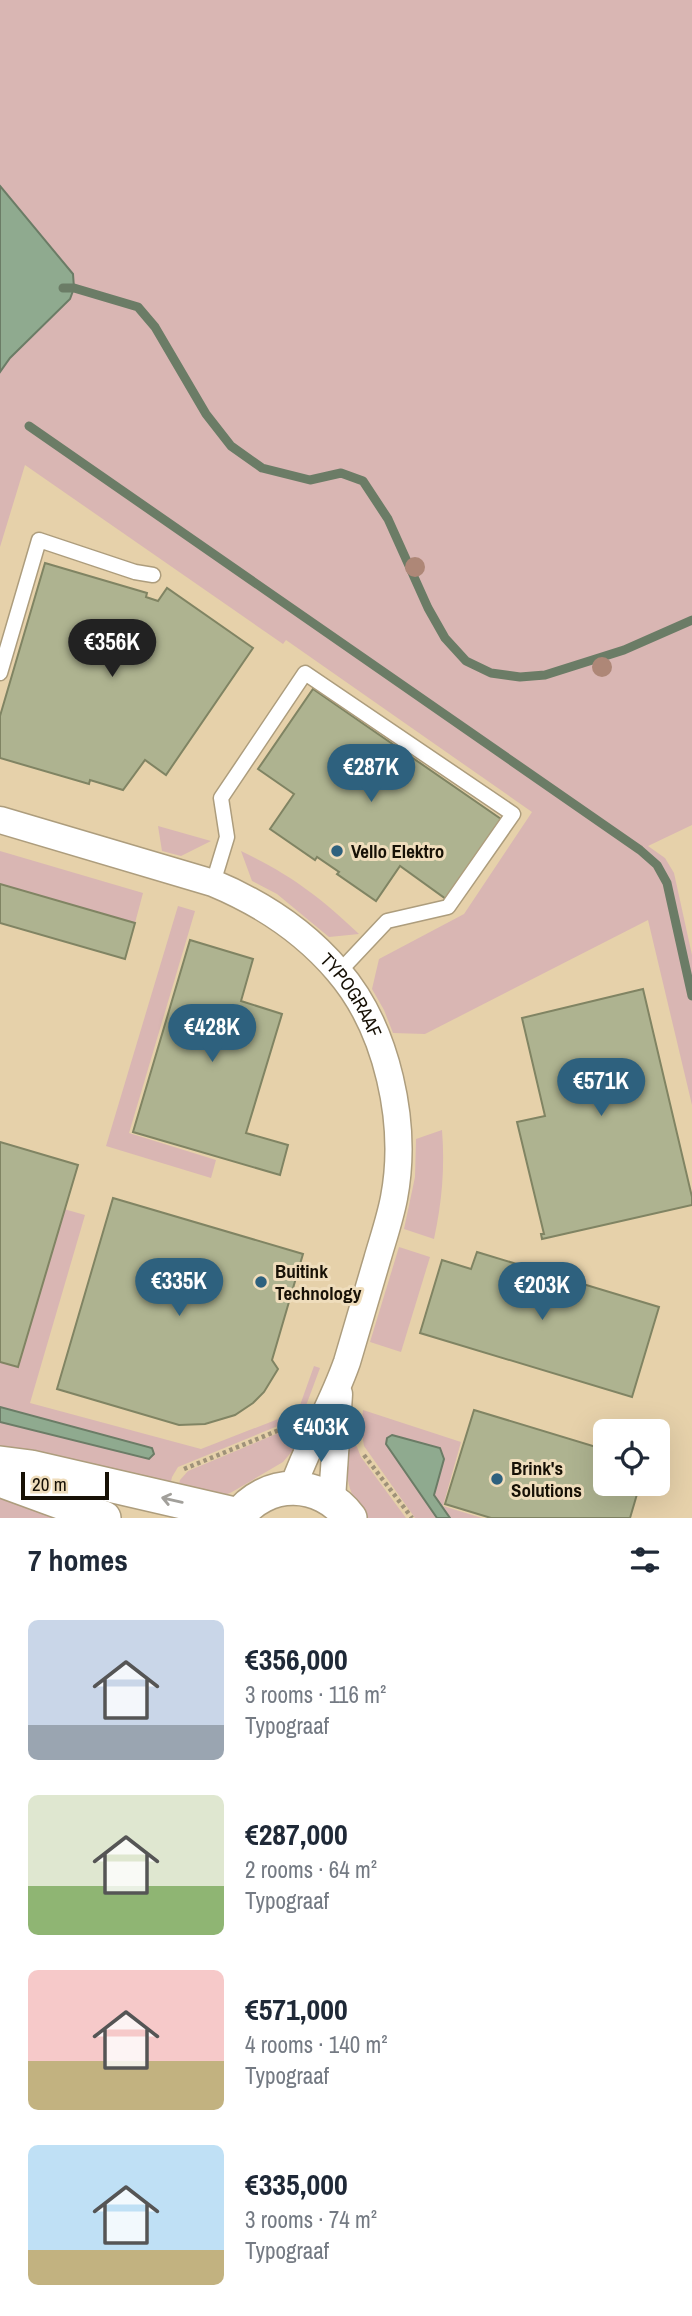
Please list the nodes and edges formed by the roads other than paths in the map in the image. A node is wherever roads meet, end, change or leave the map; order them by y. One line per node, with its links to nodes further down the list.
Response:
1 (153, 575): 2 (lane)
2 (0, 673)
3 (0, 820): 4 (street, TYPOGRAAF)
4 (213, 883): 5 (street, TYPOGRAAF); 5 (lane)
5 (339, 972): 6 (street, TYPOGRAAF)
6 (340, 1382): 9 (street, TYPOGRAAF); 10 (street, TYPOGRAAF)
7 (0, 1463): 11 (street, one-way to 7)
8 (0, 1480): 12 (street)
9 (293, 1487): 10 (street); 11 (street)
10 (341, 1508)
11 (238, 1517)
12 (104, 1518)

